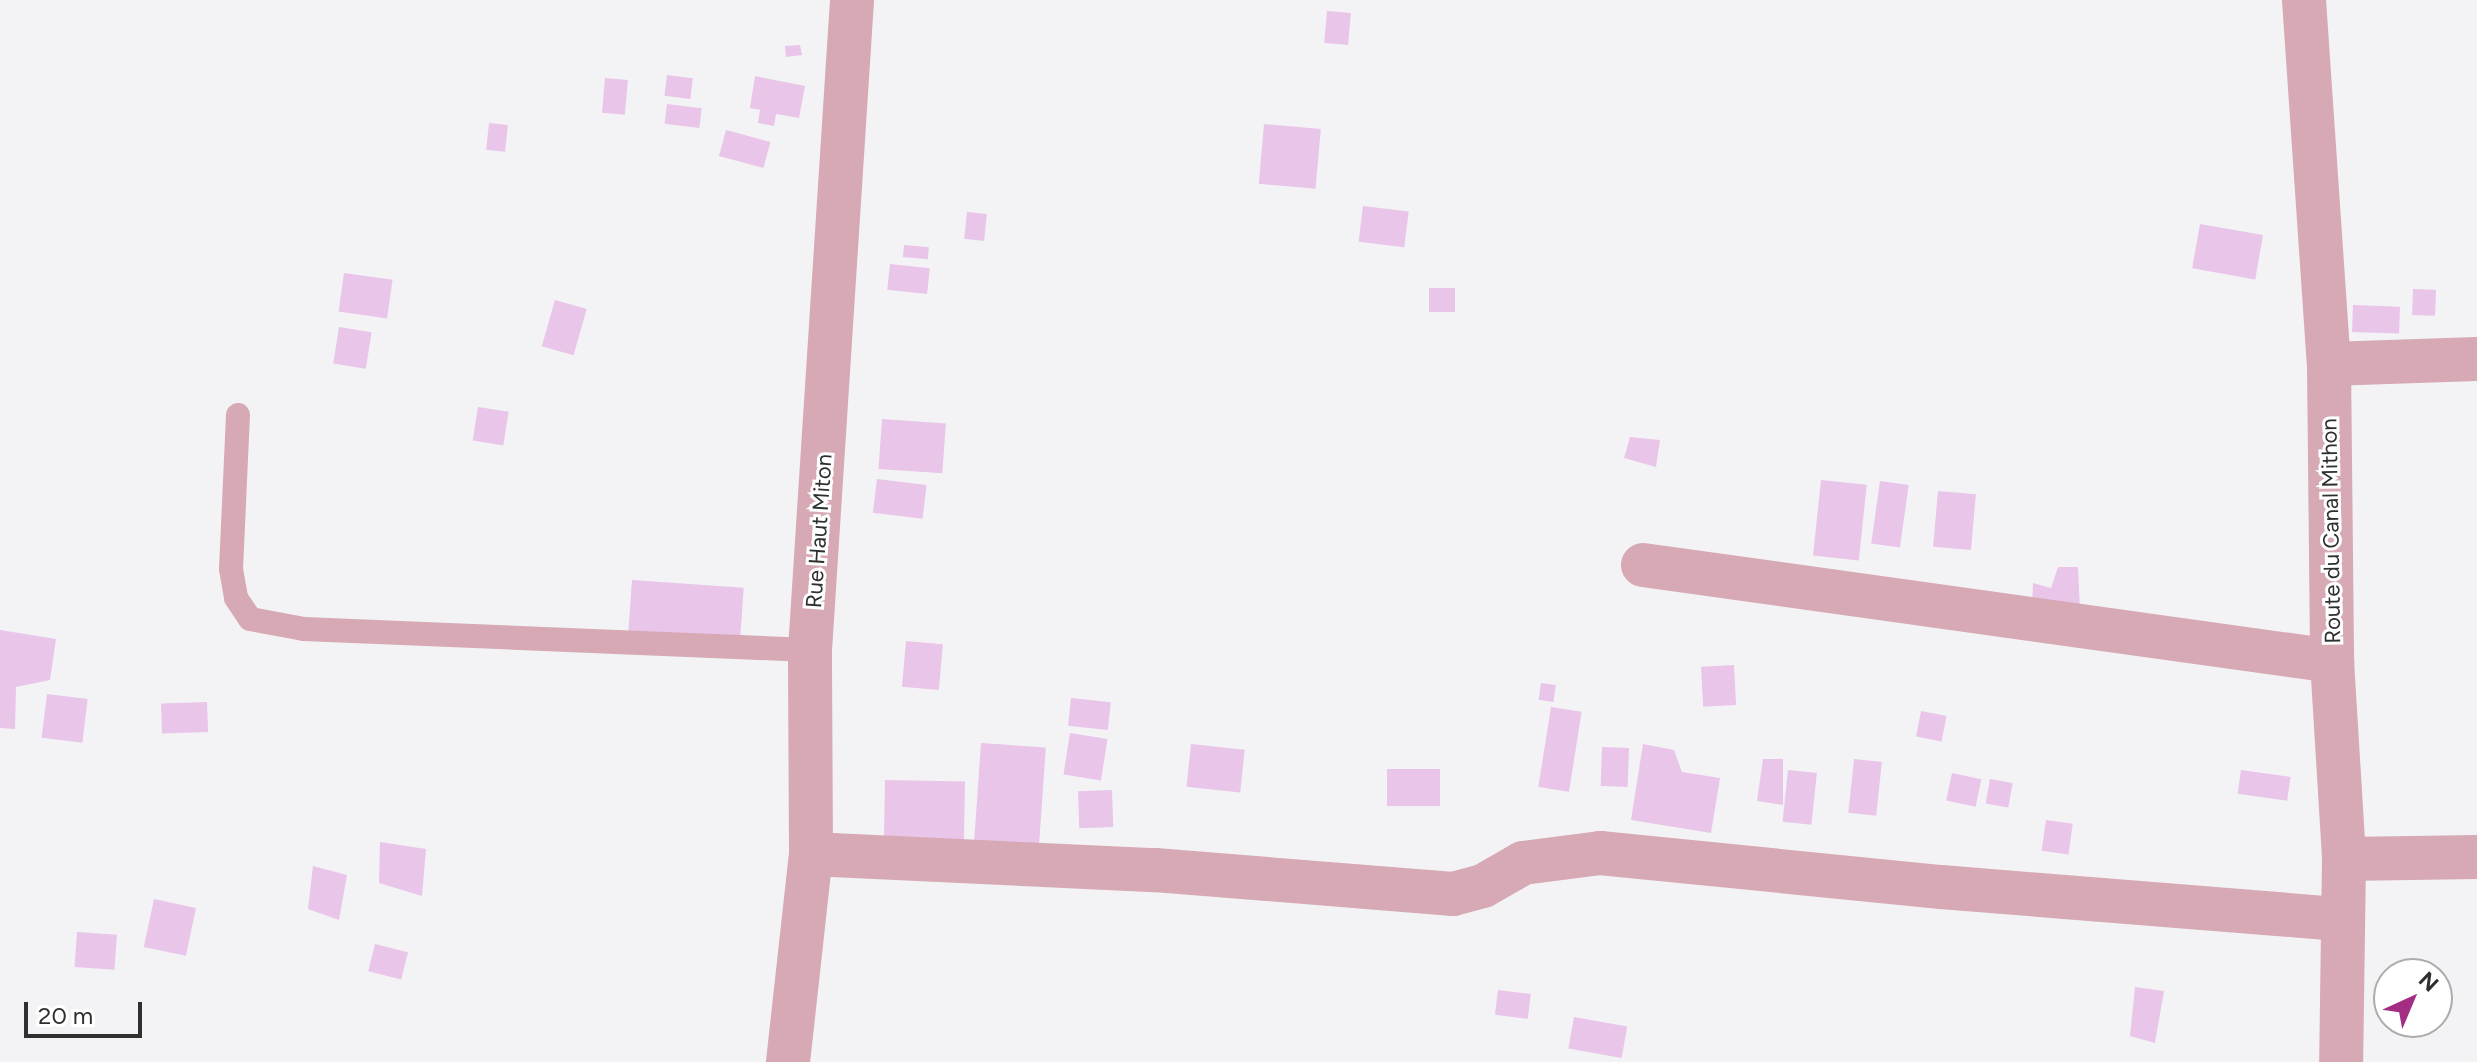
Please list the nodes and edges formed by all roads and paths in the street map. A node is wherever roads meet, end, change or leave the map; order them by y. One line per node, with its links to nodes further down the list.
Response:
1 (852, 0): 7 (street, Rue Haut Miton)
2 (2304, 0): 4 (street, Route du Canal Mithon)
3 (2477, 359): 4 (street)
4 (2329, 364): 8 (street, Route du Canal Mithon)
5 (238, 415): 7 (lane)
6 (1643, 565): 8 (street)
7 (810, 650): 9 (street, Rue Haut Miton)
8 (2332, 661): 11 (street, Route du Canal Mithon)
9 (811, 854): 12 (street); 13 (street, Rue Haut Miton)
10 (2477, 857): 11 (street)
11 (2344, 859): 12 (street, Route du Canal Mithon)
12 (2343, 919): 14 (street, Route du Canal Mithon)
13 (788, 1062)
14 (2341, 1062)

